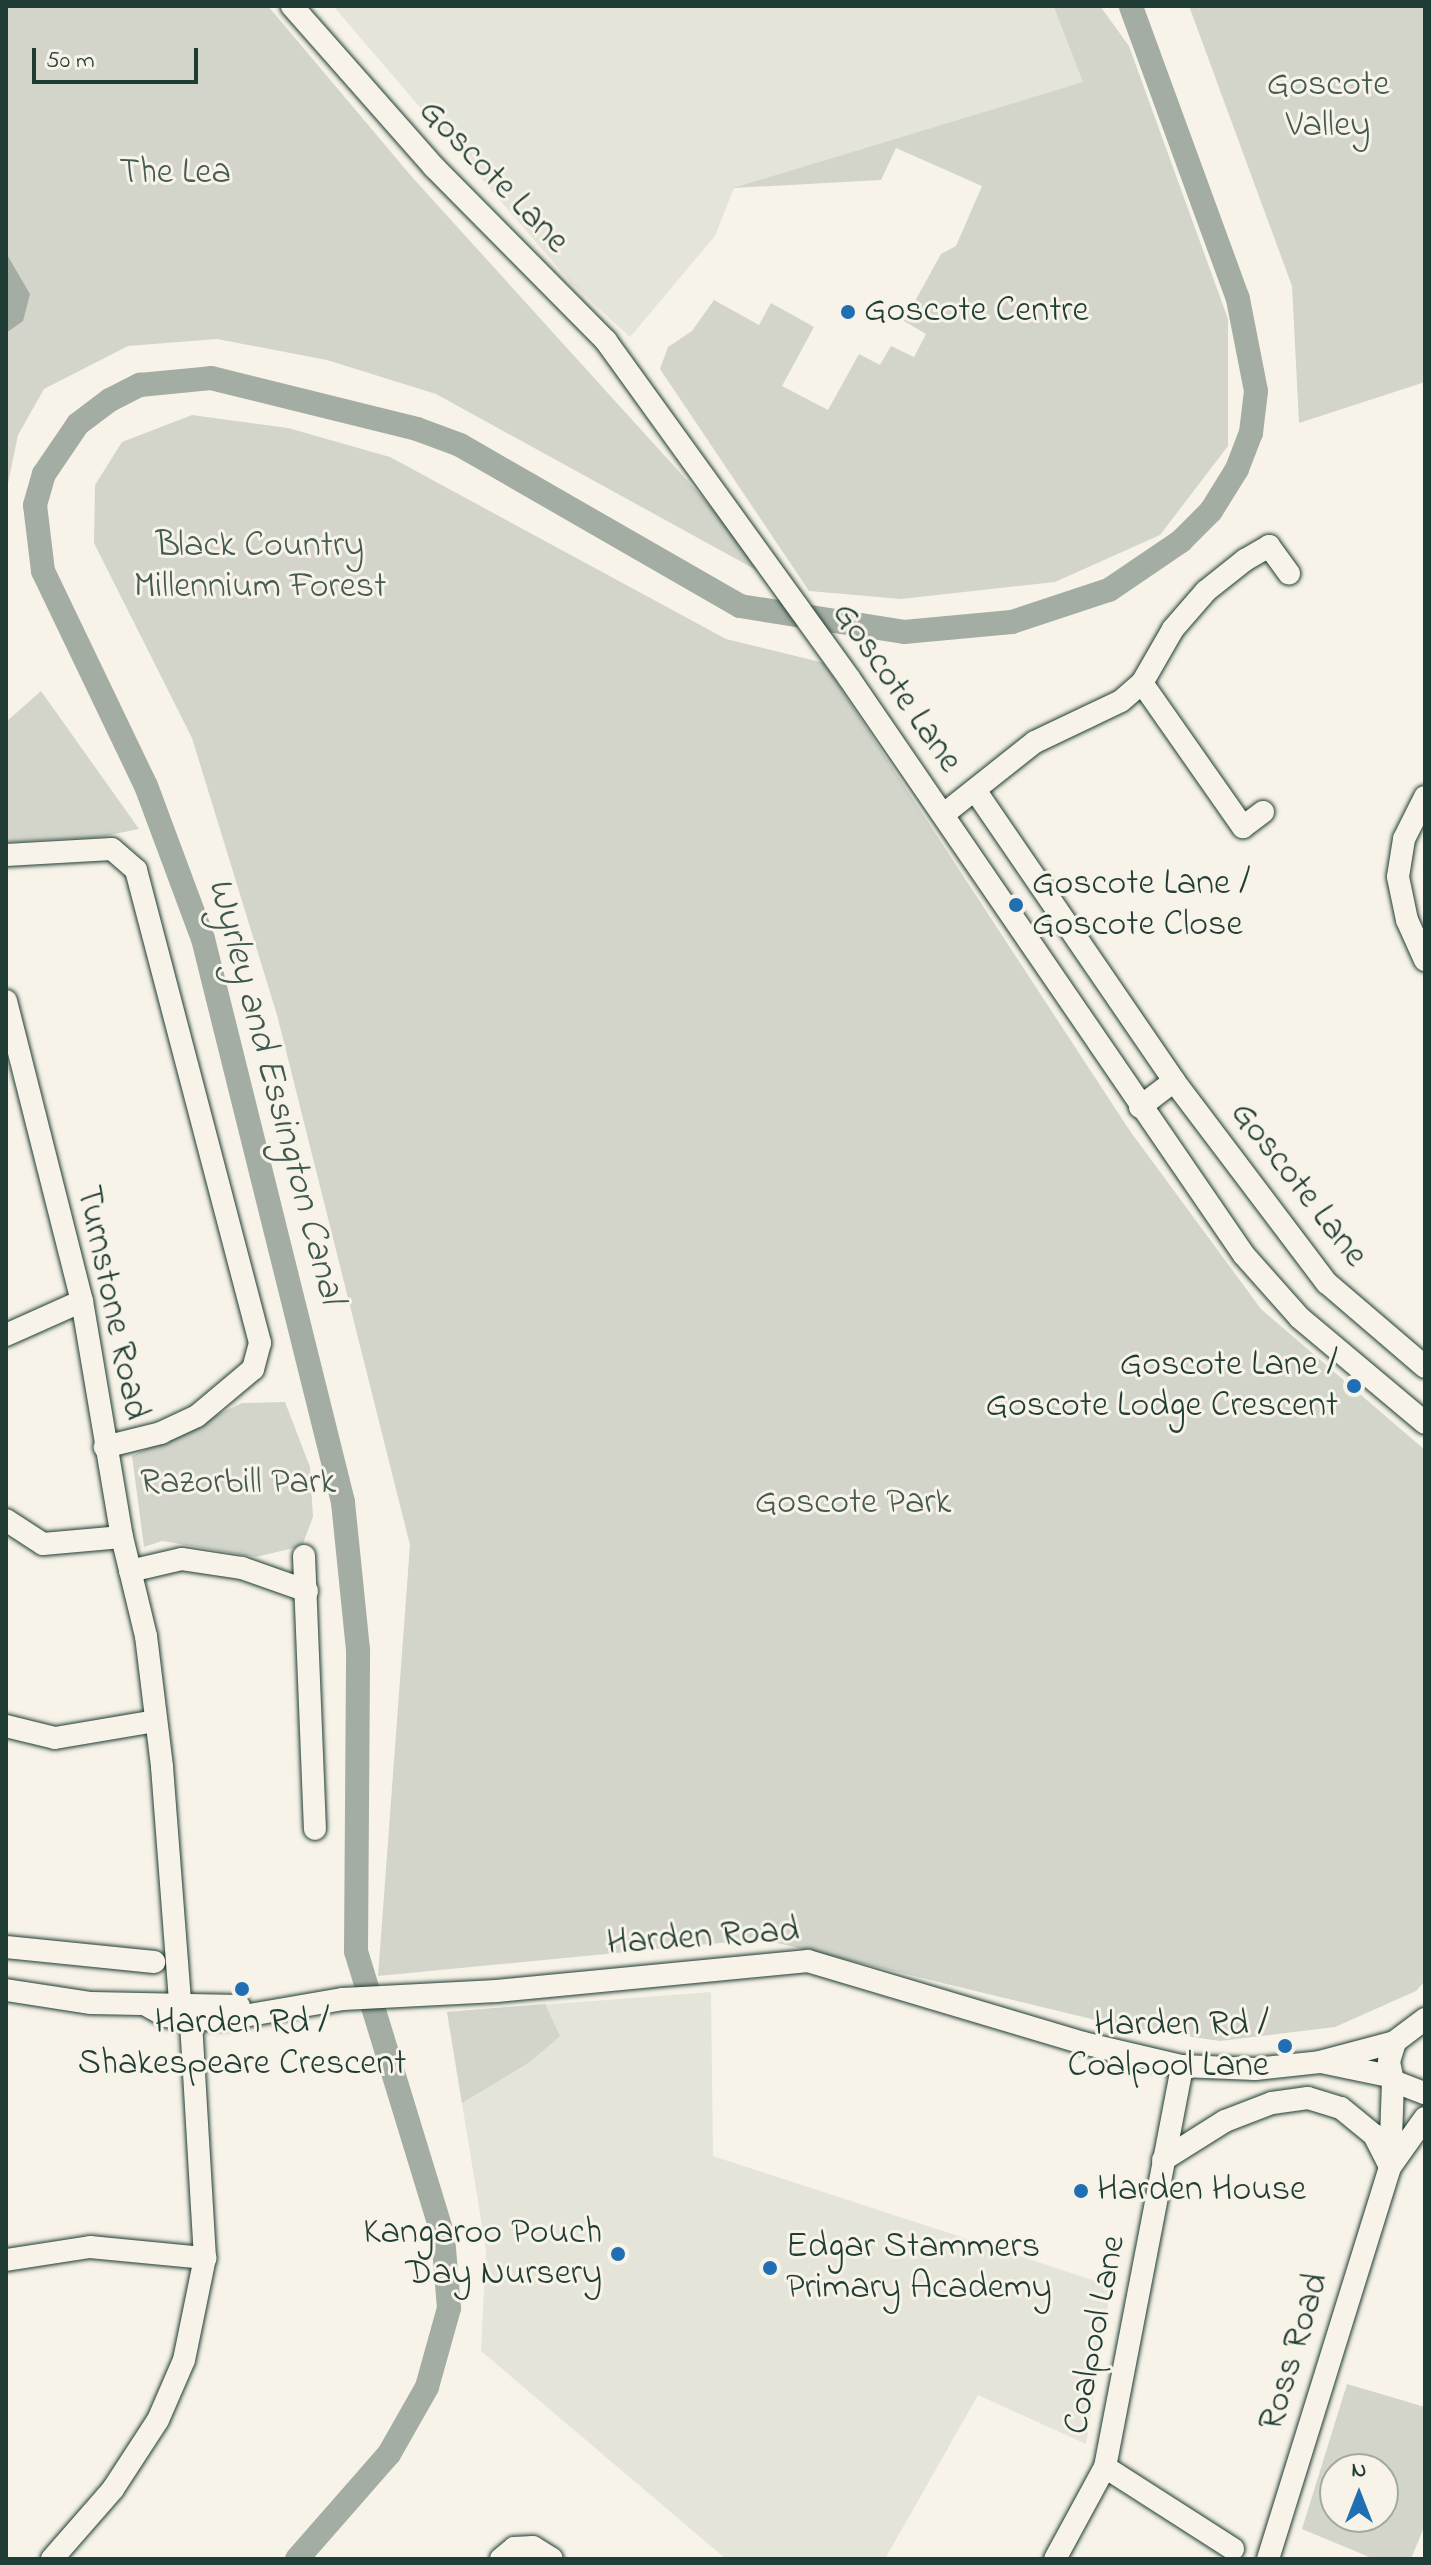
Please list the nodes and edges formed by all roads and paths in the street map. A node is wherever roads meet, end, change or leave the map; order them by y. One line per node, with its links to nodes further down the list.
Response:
1 (292, 6): 7 (street, Goscote Lane)
2 (1289, 574): 3 (street)
3 (1142, 683): 4 (street); 6 (street)
4 (975, 790): 7 (street); 11 (street, Goscote Lane)
5 (1425, 797): 9 (street)
6 (1263, 812)
7 (944, 814): 12 (street, Goscote Lane)
8 (6, 855): 17 (street)
9 (1425, 960)
10 (6, 1001): 13 (street, Turnstone Road)
11 (1174, 1081): 12 (street); 15 (street, Goscote Lane)
12 (1140, 1107): 16 (street, Goscote Lane)
13 (82, 1301): 14 (street); 17 (street, Turnstone Road)
14 (6, 1335)
15 (1425, 1367)
16 (1425, 1423)
17 (105, 1447): 19 (street, Turnstone Road)
18 (6, 1520): 19 (street)
19 (122, 1537): 21 (street, Turnstone Road)
20 (304, 1556): 22 (street)
21 (130, 1571): 22 (street); 23 (street, Turnstone Road)
22 (307, 1591): 25 (street)
23 (156, 1721): 24 (street); 29 (street, Turnstone Road)
24 (6, 1726)
25 (315, 1829)
26 (6, 1947): 27 (street)
27 (154, 1962)
28 (6, 1990): 29 (street, Harden Road)
29 (186, 2011): 33 (street, Harden Road); 39 (street, Turnstone Road)
30 (1425, 2019): 31 (street)
31 (1395, 2042): 32 (street, Harden Road); 34 (street, Ross Road)
32 (1320, 2062): 33 (street, Harden Road); 34 (street, Harden Road)
33 (1182, 2066): 37 (street, Coalpool Lane)
34 (1391, 2079): 35 (street, Harden Road); 38 (street, Ross Road)
35 (1425, 2093)
36 (1425, 2118): 38 (street, Ross Road)
37 (1163, 2160): 38 (street); 41 (street, Coalpool Lane)
38 (1390, 2167): 47 (street, Ross Road)
39 (205, 2258): 40 (street); 43 (street, Turnstone Road)
40 (6, 2260)
41 (1105, 2467): 42 (street); 46 (street, Coalpool Lane)
42 (1233, 2549)
43 (52, 2559)
44 (501, 2559): 45 (street)
45 (552, 2559)
46 (1055, 2559)
47 (1268, 2559)

